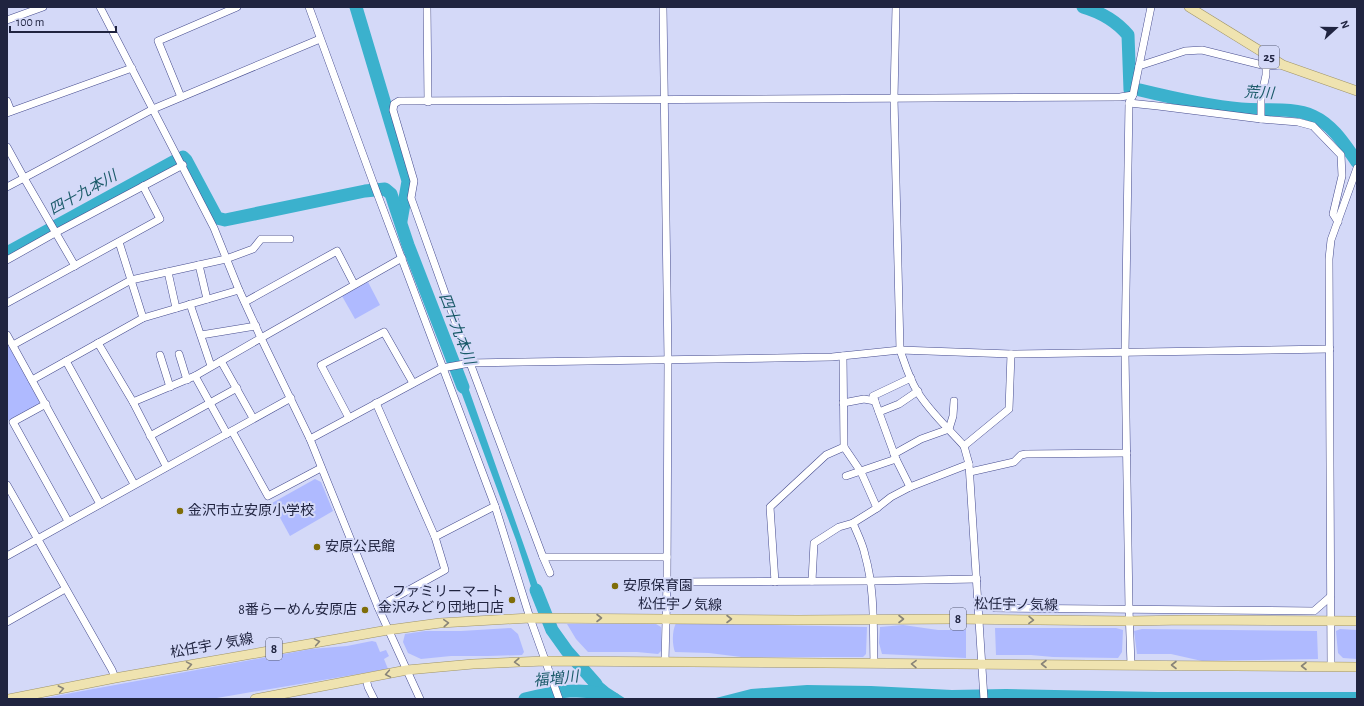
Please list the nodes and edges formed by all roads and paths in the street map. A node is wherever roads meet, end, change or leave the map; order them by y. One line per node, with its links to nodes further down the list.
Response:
1 (43, 7): 10 (street)
2 (100, 7): 15 (street)
3 (236, 7): 18 (street)
4 (309, 7): 11 (street)
5 (427, 7): 22 (street)
6 (663, 7): 20 (street)
7 (896, 7): 19 (street)
8 (1151, 7): 12 (street)
9 (1189, 7): 14 (main road, 25)
10 (7, 20)
11 (320, 39): 18 (street); 37 (street)
12 (1139, 66): 13 (street); 17 (street)
13 (1266, 66): 14 (street); 26 (street)
14 (1283, 66): 16 (main road, 25)
15 (132, 68): 24 (street); 25 (street)
16 (1356, 89)
17 (1133, 95): 19 (street); 23 (street)
18 (181, 97): 24 (street)
19 (894, 98): 20 (street); 59 (street)
20 (664, 100): 22 (street); 65 (street)
21 (7, 101): 25 (street)
22 (428, 102): 68 (street)
23 (1130, 103): 26 (street); 60 (street)
24 (152, 109): 28 (street); 30 (street)
25 (9, 112)
26 (1261, 119): 33 (street)
27 (7, 147): 30 (street)
28 (183, 166): 31 (street); 38 (street)
29 (1357, 168): 33 (street)
30 (24, 178): 32 (street); 34 (street)
31 (143, 186): 34 (street); 36 (street)
32 (7, 187)
33 (1338, 222): 58 (street)
34 (55, 233): 39 (street); 41 (street)
35 (290, 239): 38 (street)
36 (119, 242): 41 (street); 43 (street)
37 (402, 258): 44 (street); 70 (street)
38 (226, 259): 40 (street); 45 (street)
39 (7, 260)
40 (199, 265): 42 (street); 46 (street)
41 (75, 266): 48 (street)
42 (168, 272): 43 (street); 50 (street)
43 (131, 280): 51 (street); 57 (street)
44 (354, 284): 47 (street); 55 (street)
45 (239, 290): 46 (street); 47 (street)
46 (208, 299): 49 (street)
47 (245, 302): 52 (street)
48 (7, 303)
49 (190, 304): 50 (street); 54 (street)
50 (176, 308): 51 (street)
51 (143, 318): 56 (street)
52 (256, 326): 54 (street); 55 (street)
53 (7, 335): 57 (street)
54 (200, 335): 69 (street)
55 (261, 338): 67 (street); 79 (street)
56 (98, 343): 66 (street); 82 (street)
57 (13, 345): 73 (street)
58 (1330, 348): 60 (street); 124 (street)
59 (900, 350): 63 (street); 64 (street); 72 (street)
60 (1125, 353): 63 (street); 96 (street)
61 (160, 354): 76 (street)
62 (179, 354): 74 (street)
63 (1011, 354): 94 (street)
64 (843, 356): 65 (street); 84 (street)
65 (668, 360): 68 (street); 116 (street)
66 (66, 361): 73 (street); 104 (street)
67 (221, 361): 69 (street); 77 (street)
68 (468, 363): 70 (street); 115 (street)
69 (211, 366): 71 (street)
70 (446, 367): 75 (street); 108 (street)
71 (195, 376): 74 (street); 83 (street)
72 (911, 378): 78 (street); 80 (street)
73 (32, 380): 85 (street)
74 (187, 380): 76 (street)
75 (413, 383): 86 (street); 89 (street)
76 (170, 387): 82 (street)
77 (236, 388): 83 (street); 88 (street)
78 (918, 392): 87 (street); 90 (street)
79 (291, 398): 88 (street); 93 (street)
80 (875, 401): 84 (street); 87 (street)
81 (954, 401): 90 (street)
82 (133, 402): 92 (street)
83 (210, 403): 91 (street); 92 (street)
84 (844, 403): 95 (street)
85 (46, 404): 107 (street); 110 (street)
86 (376, 404): 89 (street); 112 (street)
87 (878, 412): 97 (street)
88 (253, 418): 91 (street)
89 (349, 418): 93 (street)
90 (949, 429): 94 (street); 97 (street)
91 (229, 433): 99 (street); 100 (street)
92 (150, 436): 99 (street)
93 (310, 439): 100 (street)
94 (964, 446): 98 (street)
95 (844, 447): 101 (street); 122 (street)
96 (1127, 453): 102 (street); 127 (street)
97 (895, 457): 101 (street); 106 (street)
98 (969, 464): 102 (street); 106 (street)
99 (166, 466): 104 (street)
100 (321, 468): 126 (street)
101 (861, 472): 103 (street); 109 (street)
102 (970, 472): 118 (street)
103 (846, 476)
104 (134, 484): 107 (street)
105 (7, 487): 113 (street)
106 (910, 487): 109 (street)
107 (100, 504): 110 (street)
108 (495, 506): 112 (street); 128 (street)
109 (877, 508): 111 (street)
110 (68, 521): 113 (street)
111 (853, 523): 119 (street); 120 (street)
112 (434, 537): 126 (street)
113 (37, 539): 114 (street); 123 (street)
114 (7, 556)
115 (543, 557): 116 (street); 117 (street)
116 (668, 557): 121 (street)
117 (550, 573)
118 (977, 579): 120 (street); 125 (street)
119 (812, 581): 120 (street); 122 (street)
120 (870, 581): 130 (street)
121 (667, 582): 122 (street); 129 (street)
122 (776, 582)
123 (66, 590): 135 (street); 145 (street)
124 (1330, 597): 127 (street); 133 (street)
125 (978, 599): 127 (street); 131 (street)
126 (378, 607): 136 (street)
127 (1129, 609): 132 (street)
128 (530, 618): 129 (main road, 松任宇ノ気線 / 8, one-way to 129); 136 (main road, 松任宇ノ気線 / 8, one-way to 128); 137 (street)
129 (667, 618): 130 (main road, 松任宇ノ気線 / 8, one-way to 130); 138 (street)
130 (873, 619): 131 (main road, 松任宇ノ気線 / 8, one-way to 131); 139 (street)
131 (980, 619): 132 (main road, 松任宇ノ気線 / 8, one-way to 132); 143 (street)
132 (1129, 621): 133 (main road, 松任宇ノ気線 / 8); 140 (street)
133 (1330, 621): 134 (main road, 松任宇ノ気線 / 8); 141 (street)
134 (1357, 621)
135 (7, 622)
136 (388, 630): 144 (street); 145 (main road, 松任宇ノ気線 / 8, one-way to 136)
137 (545, 661): 138 (main road); 144 (main road, one-way to 144); 151 (street)
138 (665, 661): 139 (main road)
139 (874, 663): 143 (main road, one-way to 139)
140 (1131, 665): 141 (main road, one-way to 140); 143 (main road, one-way to 143)
141 (1331, 666): 142 (main road)
142 (1357, 667)
143 (983, 669): 152 (street)
144 (407, 670): 146 (main road, one-way to 146); 150 (street)
145 (115, 678): 147 (main road, 松任宇ノ気線 / 8, one-way to 145)
146 (366, 678): 148 (main road); 149 (street)
147 (9, 699)
148 (255, 699)
149 (374, 699)
150 (420, 699)
151 (559, 699)
152 (984, 699)

